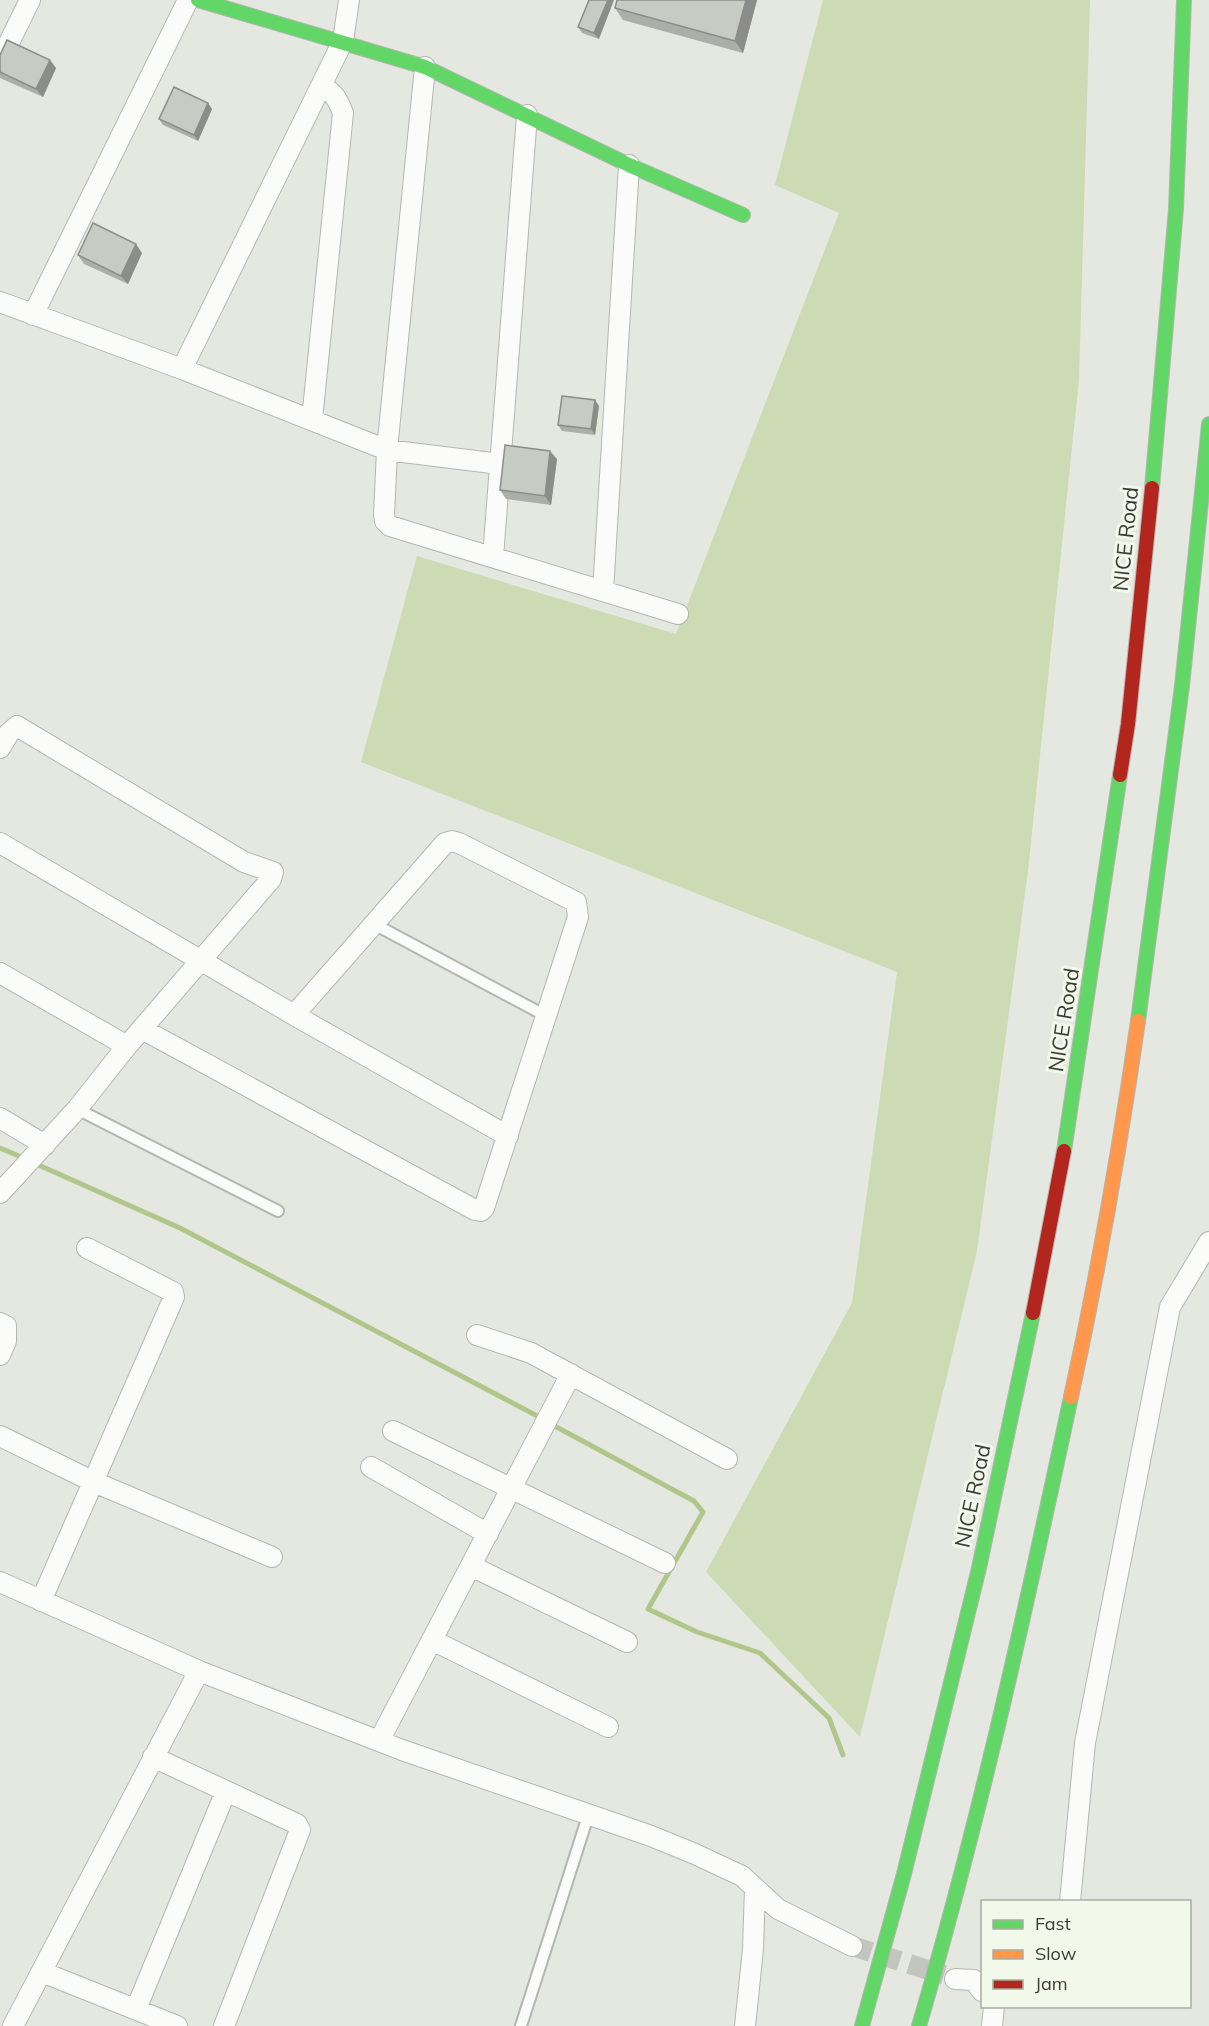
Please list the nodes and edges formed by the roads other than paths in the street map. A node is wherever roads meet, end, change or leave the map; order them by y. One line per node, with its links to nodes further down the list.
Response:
1 (30, 0): 6 (street)
2 (188, 0): 15 (street)
3 (198, 0): 7 (main road)
4 (349, 0): 7 (street)
5 (1184, 0): 80 (main road, NICE Road)
6 (8, 24): 8 (street)
7 (343, 42): 9 (main road); 10 (street)
8 (0, 61)
9 (425, 67): 11 (main road); 19 (street)
10 (321, 86): 16 (street); 17 (street)
11 (527, 115): 12 (main road); 21 (street)
12 (629, 165): 13 (main road); 23 (street)
13 (743, 215)
14 (0, 302): 15 (street)
15 (33, 315): 16 (street)
16 (182, 369): 17 (street)
17 (312, 420): 19 (street)
18 (1209, 424): 20 (main road)
19 (387, 450): 21 (street); 22 (street)
20 (1208, 451): 81 (main road)
21 (500, 464): 22 (street)
22 (493, 557): 23 (street)
23 (603, 591): 24 (street)
24 (678, 614)
25 (1, 746): 28 (street)
26 (0, 843): 28 (street)
27 (374, 924): 30 (street); 31 (lane); 31 (street)
28 (202, 960): 30 (street); 32 (street)
29 (0, 973): 33 (street)
30 (294, 1015): 36 (street)
31 (546, 1016): 36 (street)
32 (142, 1029): 33 (street); 36 (street)
33 (127, 1046): 34 (street)
34 (77, 1110): 37 (street); 40 (lane)
35 (0, 1118): 37 (street)
36 (508, 1136)
37 (45, 1145): 38 (street)
38 (8, 1173): 39 (street)
39 (0, 1193)
40 (278, 1211)
41 (1209, 1242): 68 (street)
42 (87, 1248): 51 (street)
43 (0, 1323): 45 (street)
44 (477, 1335): 46 (street)
45 (0, 1355)
46 (571, 1374): 49 (street); 52 (street)
47 (393, 1431): 52 (street)
48 (0, 1436): 51 (street)
49 (727, 1459)
50 (371, 1467): 53 (street)
51 (94, 1482): 54 (street); 58 (street)
52 (511, 1489): 53 (street); 55 (street)
53 (488, 1534): 56 (street)
54 (272, 1557)
55 (665, 1563)
56 (471, 1566): 59 (street); 60 (street)
57 (0, 1582): 58 (street)
58 (41, 1601): 61 (street)
59 (432, 1640): 62 (street); 63 (street)
60 (627, 1642)
61 (200, 1671): 63 (street); 64 (street)
62 (608, 1727)
63 (379, 1741): 66 (street)
64 (153, 1757): 65 (street); 70 (street)
65 (226, 1791): 74 (street); 77 (street)
66 (588, 1816): 67 (street); 78 (lane)
67 (755, 1888): 69 (street); 79 (street)
68 (1070, 1900)
69 (852, 1946)
70 (42, 1972): 74 (street); 75 (street)
71 (955, 1978): 72 (street)
72 (981, 1990)
73 (994, 2008): 82 (street)
74 (135, 2009): 76 (street)
75 (13, 2026)
76 (177, 2026)
77 (224, 2026)
78 (521, 2026)
79 (745, 2026)
80 (862, 2026)
81 (919, 2026)
82 (992, 2026)

